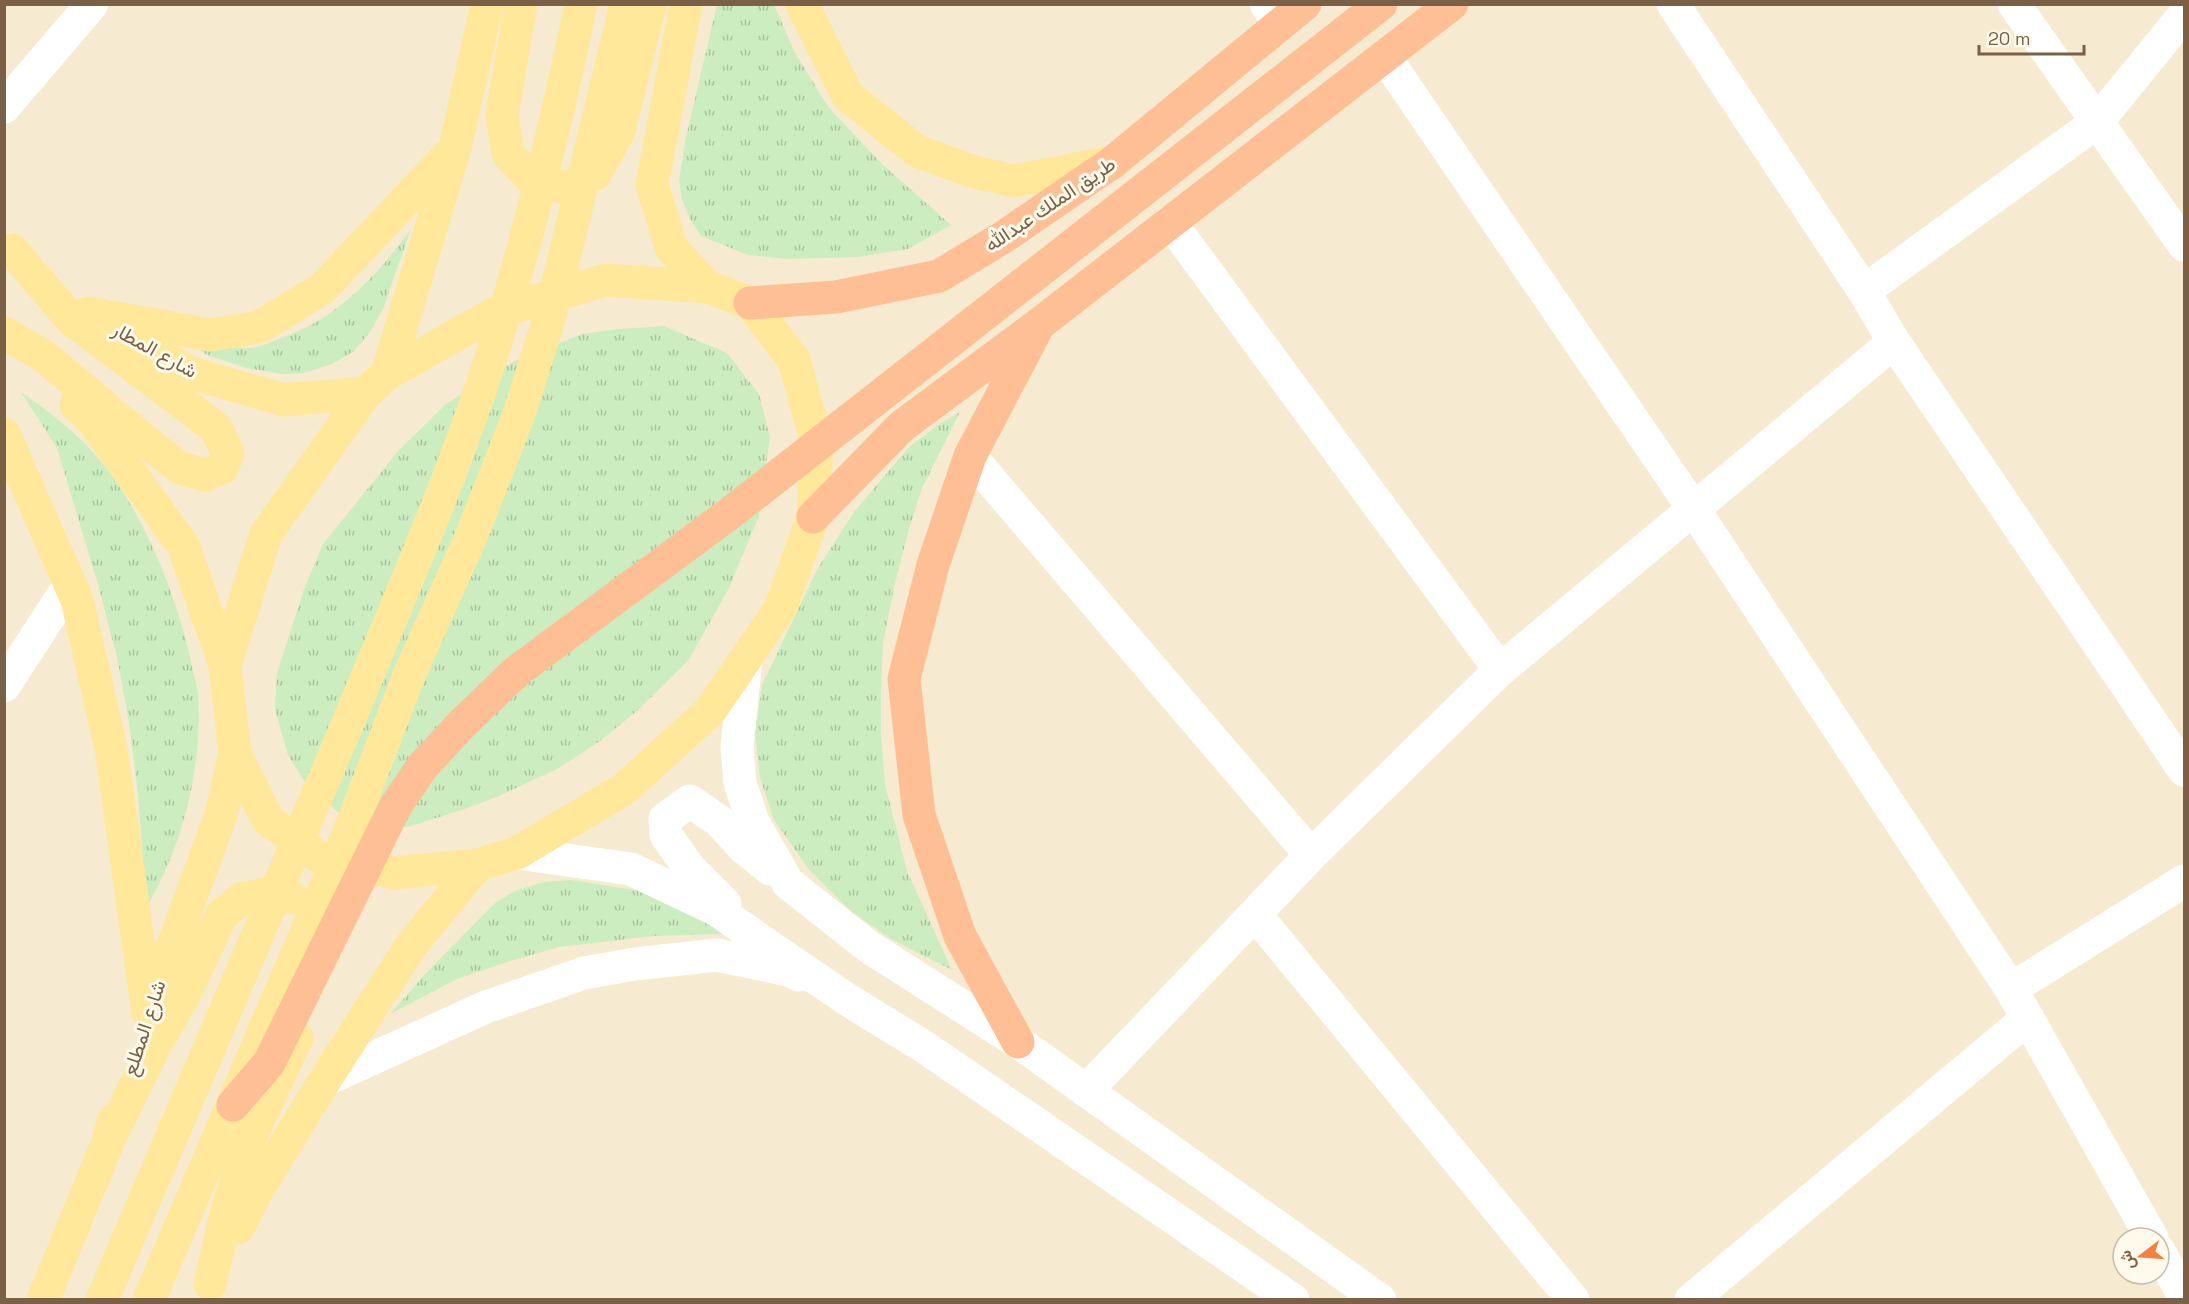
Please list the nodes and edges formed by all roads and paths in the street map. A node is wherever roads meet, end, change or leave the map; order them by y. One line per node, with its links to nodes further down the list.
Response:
1 (92, 4): 16 (street)
2 (487, 4): 18 (main road)
3 (521, 4): 6 (main road)
4 (581, 4): 64 (main road)
5 (626, 4): 57 (main road)
6 (650, 4)
7 (686, 4): 23 (main road)
8 (802, 4): 19 (main road)
9 (1382, 4): 57 (highway)
10 (1452, 4): 15 (highway)
11 (1672, 4): 24 (street)
12 (2014, 4): 17 (street)
13 (1284, 11): 19 (highway, طريق الملك عبدالله)
14 (2184, 15): 17 (street)
15 (1385, 57): 20 (highway); 34 (street)
16 (4, 107)
17 (2097, 122): 21 (street); 24 (street)
18 (455, 148): 26 (main road); 31 (main road)
19 (1113, 162): 25 (highway, طريق الملك عبدالله)
20 (1170, 222): 27 (highway); 39 (street)
21 (2184, 245)
22 (8, 246): 26 (main road, شارع المطار); 28 (main road)
23 (708, 287): 25 (main road); 31 (main road)
24 (1864, 291): 29 (street)
25 (750, 303): 35 (main road)
26 (88, 313): 31 (main road, شارع المطار)
27 (1038, 325): 33 (highway); 35 (highway)
28 (4, 333)
29 (1893, 342): 34 (street); 42 (street)
30 (4, 345): 38 (main road)
31 (377, 383): 38 (main road)
32 (4, 434): 36 (main road)
33 (970, 456): 44 (street); 54 (highway)
34 (1693, 508): 39 (street); 50 (street)
35 (813, 517): 37 (main road)
36 (69, 586): 40 (street); 52 (main road)
37 (746, 659): 43 (main road); 47 (street)
38 (225, 665): 41 (main road)
39 (1500, 670): 44 (street)
40 (4, 686)
41 (235, 754): 45 (main road); 52 (main road, شارع المطلع)
42 (2184, 770)
43 (517, 853): 45 (main road); 49 (street)
44 (1311, 855): 48 (street)
45 (477, 865): 55 (main road)
46 (2184, 881): 50 (street)
47 (788, 883): 49 (street); 54 (street)
48 (1255, 914): 56 (street); 68 (street)
49 (759, 937): 51 (street)
50 (2011, 989): 53 (street)
51 (845, 998): 55 (street); 66 (street)
52 (148, 1014): 58 (main road, شارع المطلع)
53 (2028, 1018): 59 (street); 69 (street)
54 (1018, 1042): 56 (street)
55 (325, 1080): 61 (main road)
56 (1086, 1092): 67 (street)
57 (233, 1105): 65 (main road)
58 (108, 1142): 61 (main road); 63 (main road, شارع المطلع)
59 (2145, 1226)
60 (2171, 1273): 62 (street)
61 (206, 1292)
62 (2184, 1296)
63 (43, 1299)
64 (102, 1299)
65 (149, 1299)
66 (1292, 1299)
67 (1380, 1299)
68 (1574, 1299)
69 (1691, 1299)

